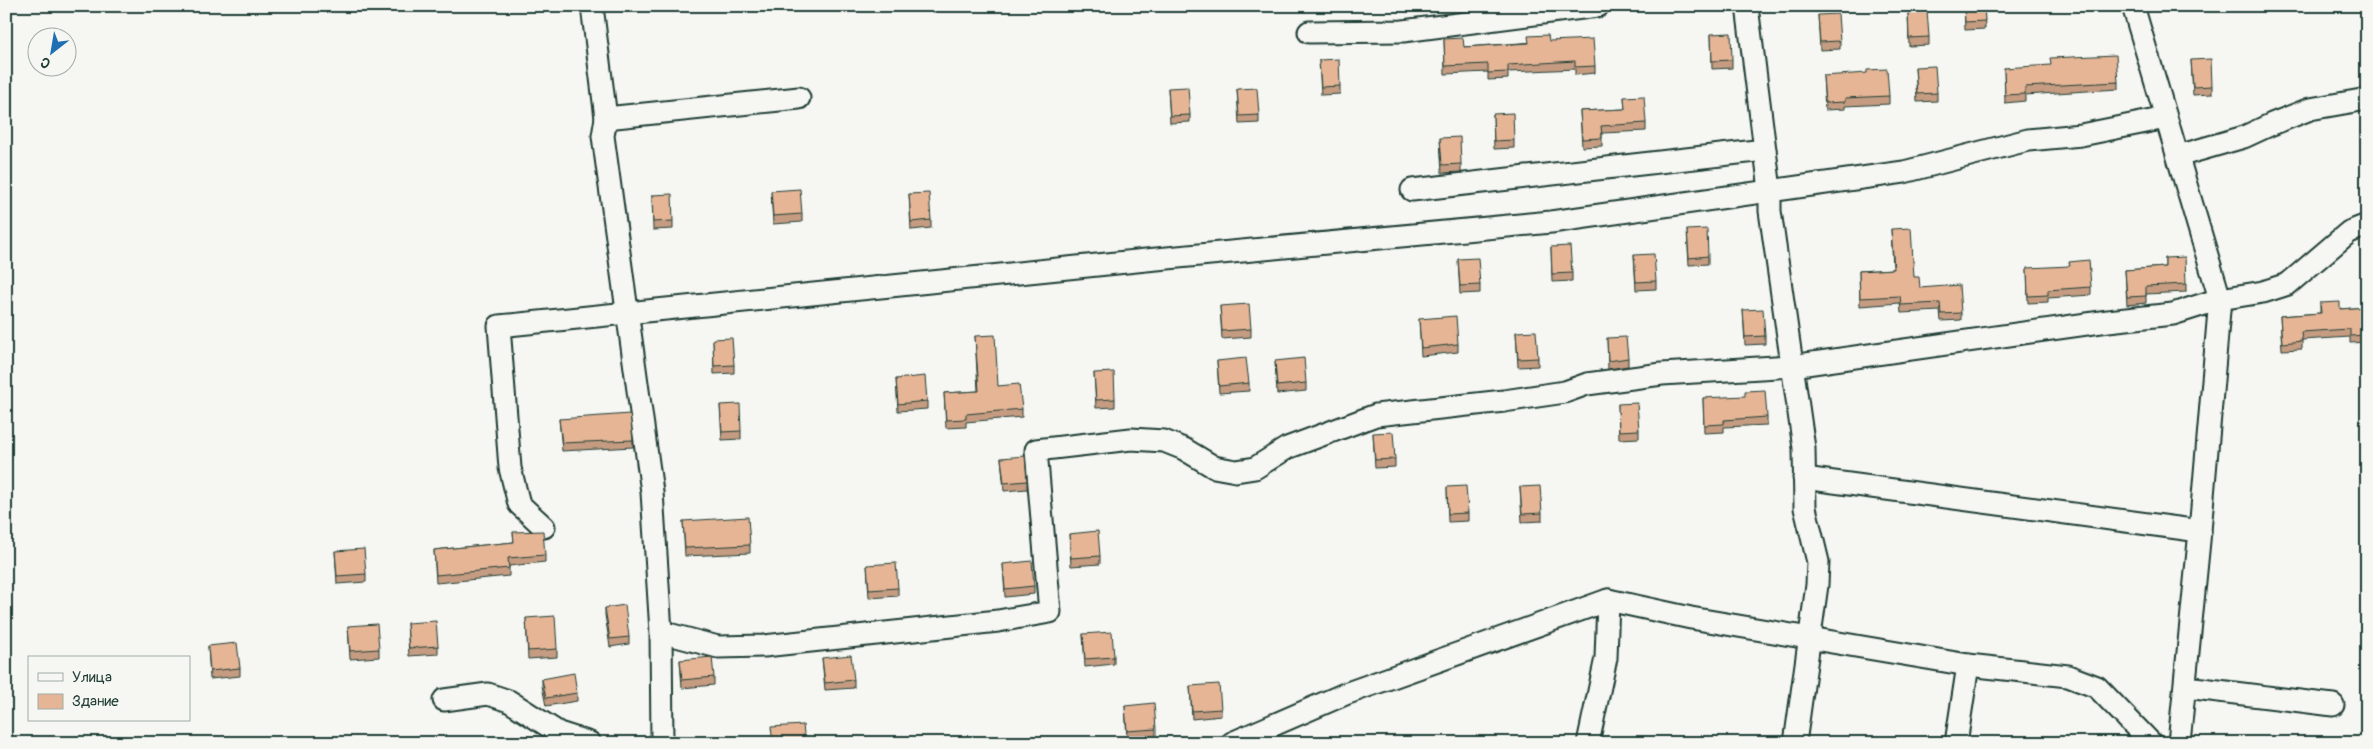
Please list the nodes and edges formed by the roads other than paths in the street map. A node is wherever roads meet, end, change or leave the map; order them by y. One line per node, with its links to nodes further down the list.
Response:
1 (592, 6): 8 (street)
2 (1598, 6): 5 (street)
3 (1747, 6): 10 (street)
4 (2133, 6): 9 (street)
5 (1309, 32)
6 (799, 98): 8 (street)
7 (2367, 99): 11 (street)
8 (606, 118): 16 (street)
9 (2166, 118): 11 (street); 13 (street)
10 (1765, 150): 12 (street); 13 (street)
11 (2178, 156): 15 (street)
12 (1412, 190)
13 (1770, 190): 16 (street); 17 (street)
14 (2367, 225): 15 (street)
15 (2220, 299): 17 (street); 20 (street)
16 (628, 311): 19 (street); 22 (street)
17 (1792, 366): 18 (street); 22 (street)
18 (1804, 478): 20 (street); 23 (street)
19 (544, 527)
20 (2200, 531): 25 (street)
21 (1608, 600): 23 (street); 30 (street); 31 (street)
22 (661, 632): 29 (street)
23 (1810, 637): 24 (street); 32 (street)
24 (1968, 665): 33 (street); 34 (street)
25 (2186, 687): 27 (street); 35 (street)
26 (444, 700): 28 (street)
27 (2333, 705)
28 (590, 743)
29 (662, 743)
30 (1232, 743)
31 (1588, 743)
32 (1795, 743)
33 (1956, 743)
34 (2151, 743)
35 (2179, 743)

